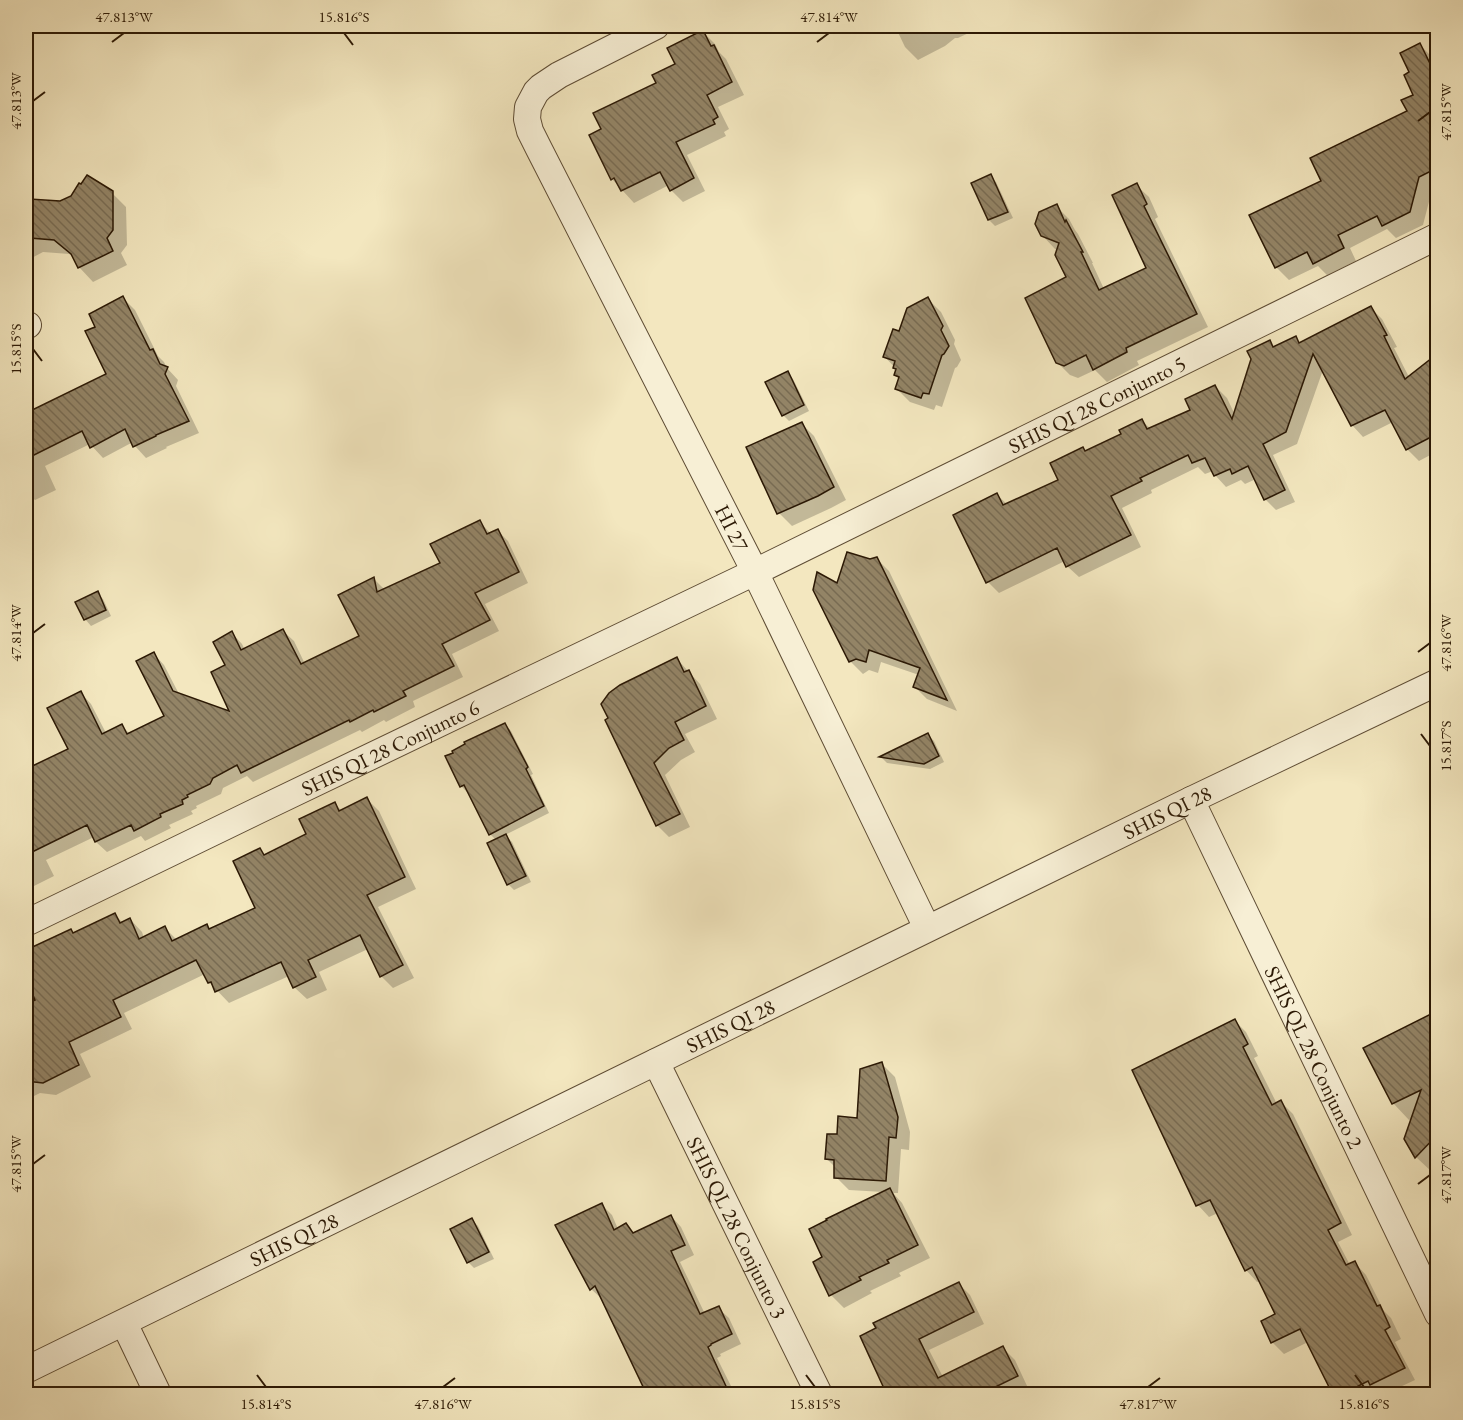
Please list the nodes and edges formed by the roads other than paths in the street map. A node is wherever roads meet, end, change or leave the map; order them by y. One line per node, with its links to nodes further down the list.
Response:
1 (656, 26): 3 (street, HI 27)
2 (1437, 236): 3 (street, SHIS QI 28 Conjunto 5)
3 (755, 572): 6 (street, SHIS QI 28 Conjunto 6); 7 (street, HI 27)
4 (1437, 682): 5 (street, SHIS QI 28)
5 (1191, 800): 7 (street, SHIS QI 28); 9 (street, SHIS QL 28 Conjunto 2)
6 (26, 923)
7 (927, 928): 8 (street, SHIS QI 28)
8 (656, 1062): 10 (street, SHIS QI 28); 13 (street, SHIS QL 28 Conjunto 3)
9 (1437, 1314)
10 (124, 1323): 11 (street, SHIS QI 28); 12 (street)
11 (26, 1370)
12 (158, 1395)
13 (819, 1395)

